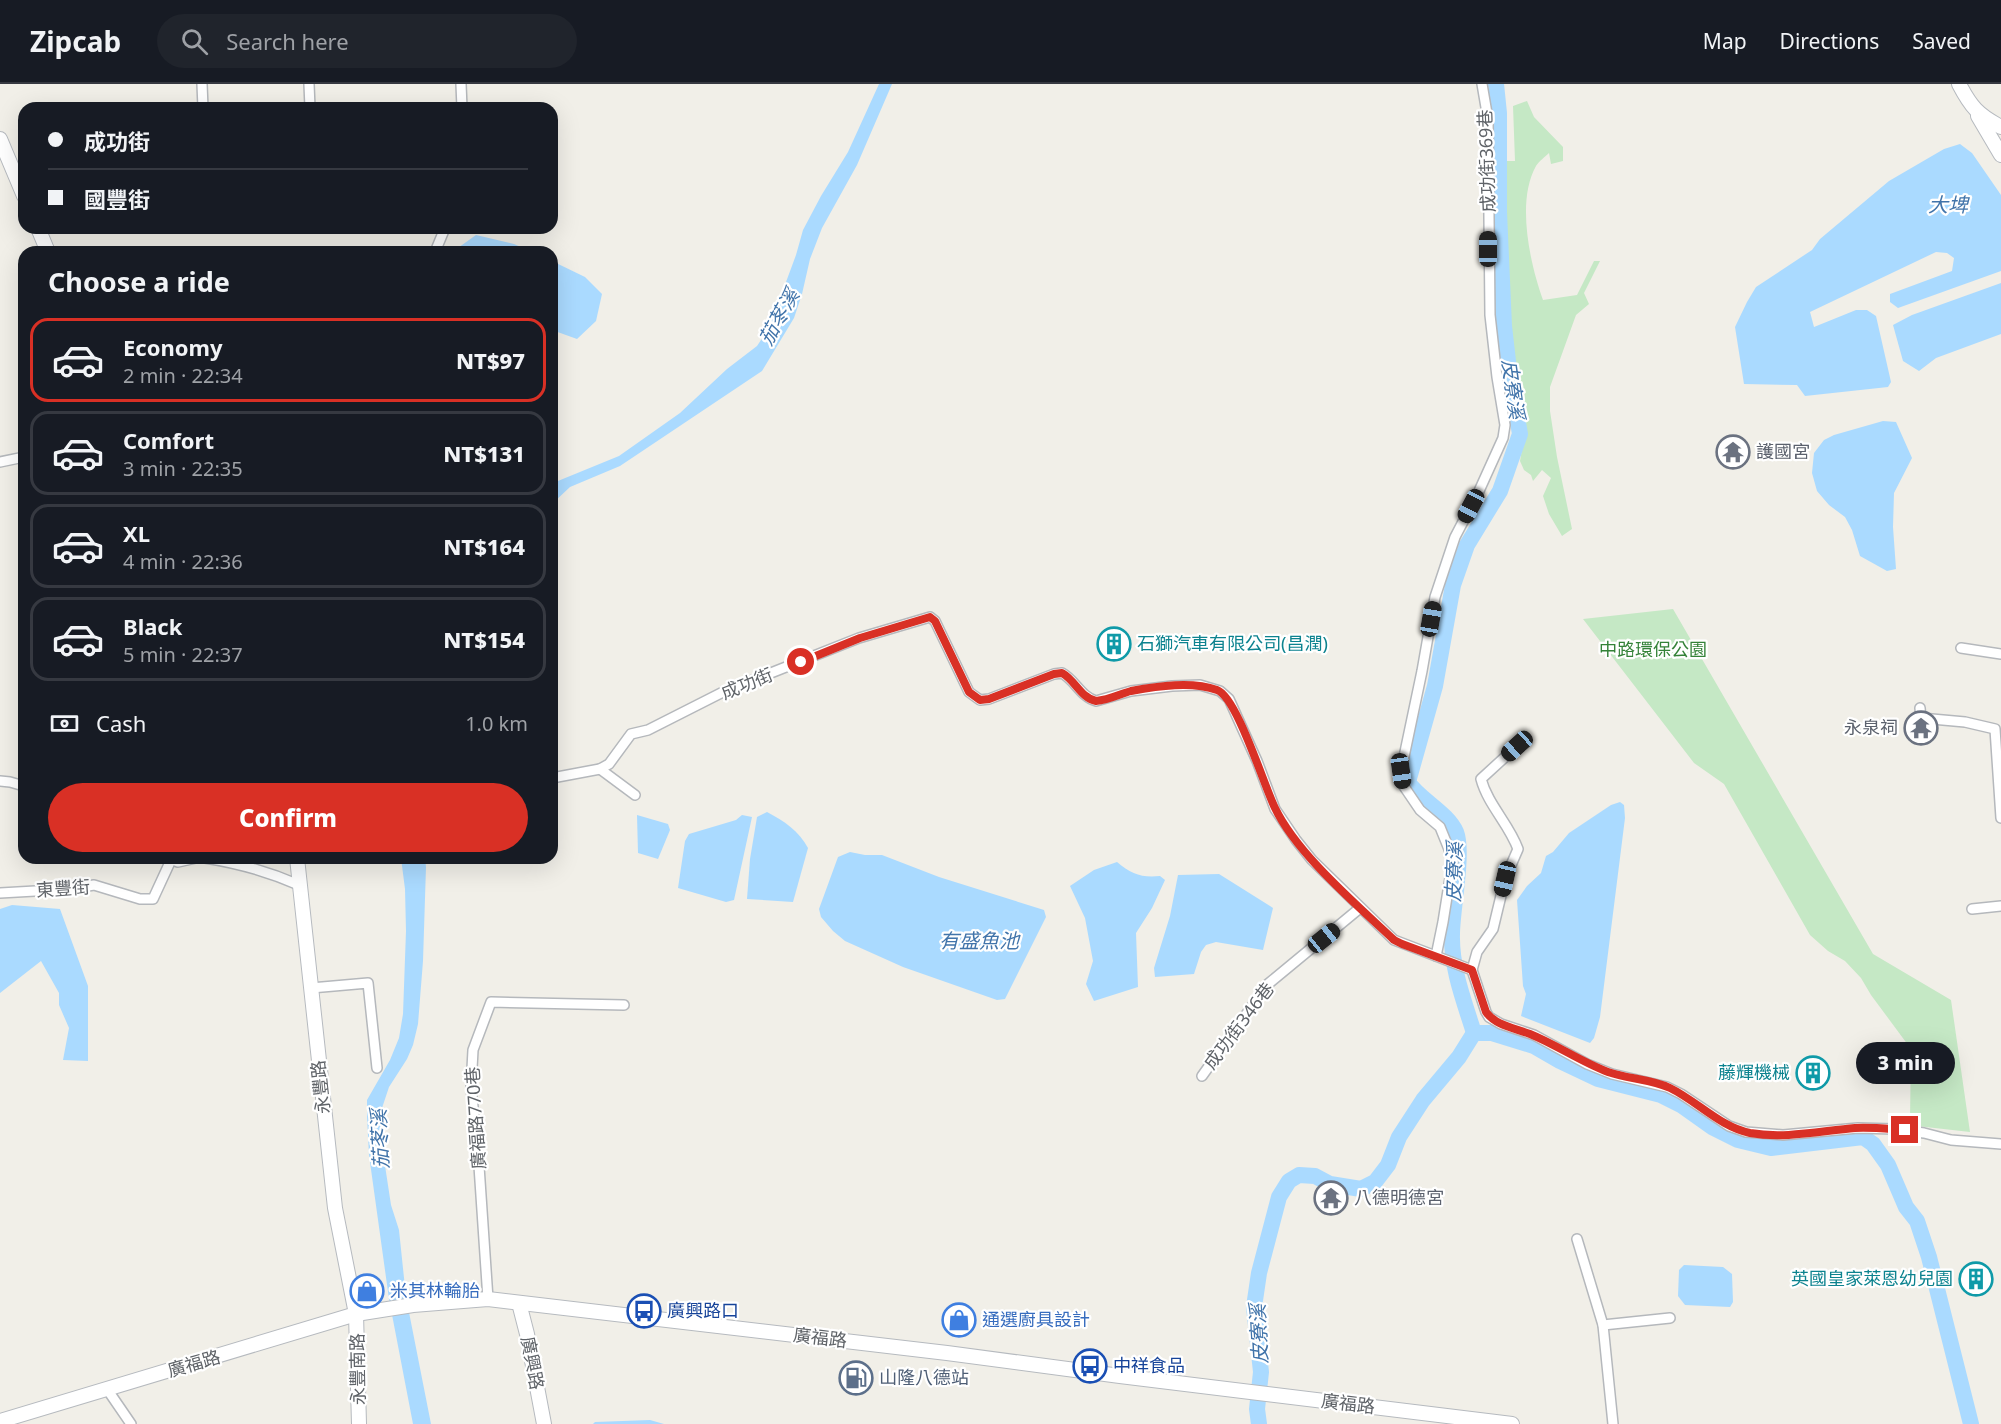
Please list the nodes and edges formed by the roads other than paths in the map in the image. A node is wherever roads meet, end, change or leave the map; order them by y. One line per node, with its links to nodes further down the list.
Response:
1 (202, 84): 6 (street)
2 (309, 84): 7 (street)
3 (461, 84): 8 (street)
4 (1482, 84): 34 (street, 成功街369巷)
5 (1959, 84): 9 (street)
6 (202, 102)
7 (310, 102)
8 (462, 102)
9 (1976, 111): 10 (street); 12 (street)
10 (2001, 127)
11 (0, 139): 13 (street)
12 (2001, 155)
13 (18, 181)
14 (18, 458): 15 (street)
15 (0, 462)
16 (1961, 648): 17 (street)
17 (2001, 654)
18 (1920, 708): 25 (street)
19 (1517, 746): 35 (street)
20 (600, 769): 21 (street); 24 (street); 32 (street, 成功街)
21 (558, 777)
22 (0, 781): 23 (street)
23 (18, 784)
24 (636, 795)
25 (2001, 818)
26 (167, 864): 30 (street, 東豐街)
27 (236, 864): 29 (street)
28 (297, 864): 29 (street, 永豐路)
29 (299, 885): 36 (street, 永豐路)
30 (0, 893)
31 (2001, 906): 33 (street)
32 (1360, 908): 34 (street, 成功街); 39 (street, 成功街346巷)
33 (1972, 909)
34 (1436, 956): 35 (street, 成功街)
35 (1470, 969): 40 (street)
36 (310, 988): 38 (street); 44 (street, 永豐路)
37 (624, 1005): 42 (street, 廣福路770巷)
38 (377, 1068)
39 (1202, 1076)
40 (2001, 1144)
41 (1577, 1239): 46 (street)
42 (488, 1299): 43 (street, 廣福路); 44 (street, 廣福路)
43 (519, 1303): 51 (street, 廣興路); 52 (street, 廣福路)
44 (356, 1314): 47 (street, 廣福路); 50 (street, 永豐南路)
45 (1670, 1318): 46 (street)
46 (1603, 1325): 53 (street)
47 (107, 1389): 48 (street, 廣福路); 49 (street)
48 (0, 1421)
49 (131, 1424)
50 (359, 1424)
51 (544, 1424)
52 (1512, 1424)
53 (1614, 1424)

